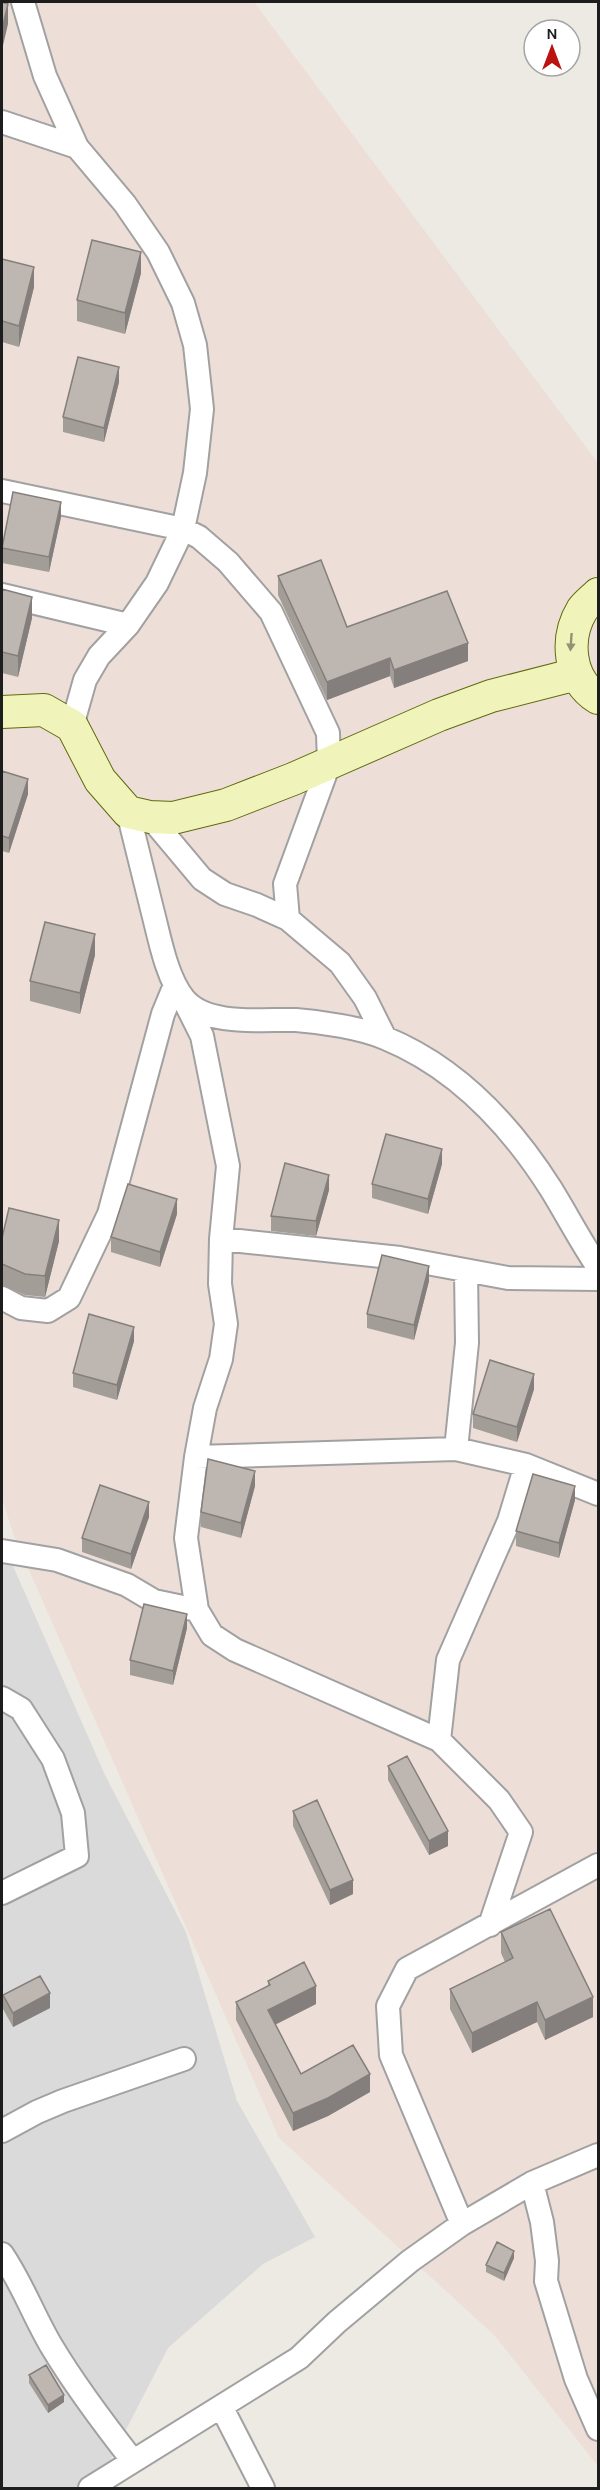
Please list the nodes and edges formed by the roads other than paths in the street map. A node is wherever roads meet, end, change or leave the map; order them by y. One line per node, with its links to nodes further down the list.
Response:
1 (23, 2): 3 (street)
2 (2, 122): 3 (street)
3 (77, 147): 5 (street)
4 (2, 491): 5 (street)
5 (183, 529): 8 (street); 13 (street)
6 (598, 594): 9 (street, one-way to 9)
7 (2, 595): 8 (street)
8 (128, 625): 12 (street)
9 (578, 674): 10 (street); 13 (street)
10 (598, 698)
11 (2, 712): 12 (street)
12 (72, 726): 14 (street)
13 (329, 764): 14 (street); 15 (street)
14 (139, 814): 15 (street); 16 (street)
15 (288, 919): 17 (street)
16 (180, 992): 17 (street); 18 (street); 22 (street)
17 (385, 1038): 19 (street)
18 (221, 1239): 20 (street); 24 (street)
19 (598, 1267)
20 (466, 1271): 21 (street); 23 (street)
21 (598, 1278)
22 (2, 1298)
23 (456, 1449): 24 (street); 25 (street)
24 (196, 1457): 28 (street)
25 (526, 1465): 26 (street); 30 (street)
26 (598, 1494)
27 (2, 1551): 28 (street)
28 (197, 1610): 30 (street)
29 (2, 1698): 32 (street)
30 (439, 1740): 33 (street)
31 (598, 1865): 33 (street)
32 (2, 1893)
33 (490, 1925): 38 (street)
34 (184, 2059): 35 (street)
35 (2, 2131)
36 (598, 2155): 37 (street)
37 (532, 2183): 38 (street); 41 (street)
38 (462, 2224): 40 (street)
39 (2, 2254): 42 (street)
40 (222, 2408): 42 (street); 44 (street)
41 (598, 2429)
42 (133, 2461): 43 (street)
43 (90, 2488)
44 (263, 2488)

